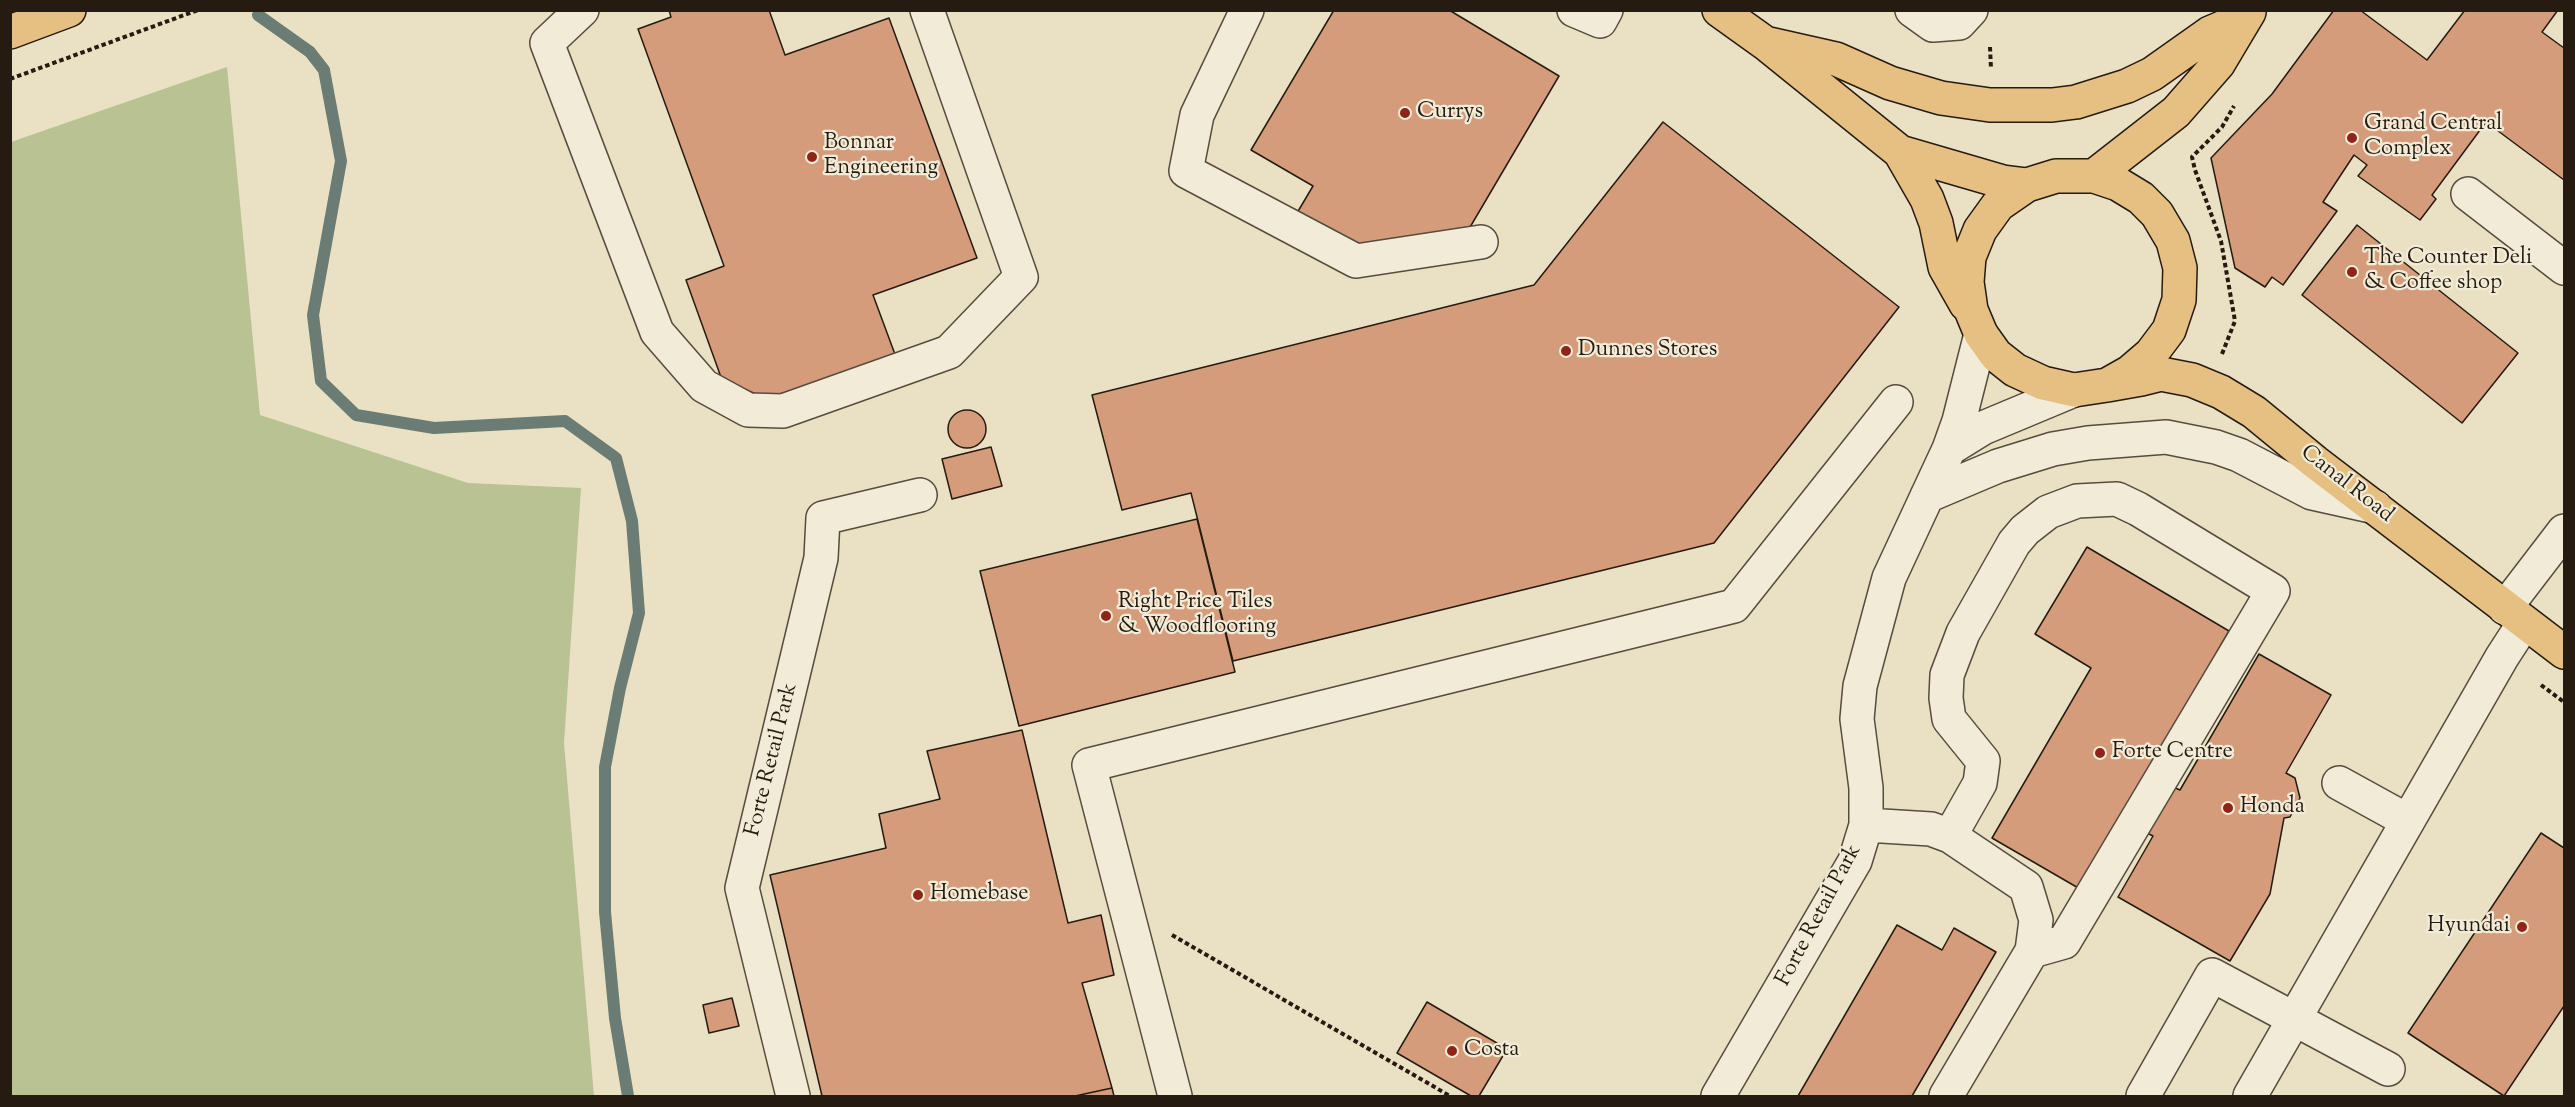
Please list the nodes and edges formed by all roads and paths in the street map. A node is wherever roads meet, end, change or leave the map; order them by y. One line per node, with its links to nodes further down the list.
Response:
1 (69, 10): 12 (main road)
2 (198, 10): 14 (path)
3 (582, 10): 4 (lane)
4 (927, 10)
5 (1247, 10): 20 (lane)
6 (1574, 10): 7 (lane)
7 (1606, 10)
8 (1719, 10): 13 (main road)
9 (1912, 10): 10 (lane)
10 (1971, 10)
11 (2248, 14): 13 (main road); 17 (main road)
12 (10, 32)
13 (1766, 43): 16 (main road)
14 (10, 79)
15 (2236, 103): 23 (path)
16 (1900, 152): 18 (main road); 22 (main road)
17 (2094, 176): 18 (main road); 24 (main road)
18 (2027, 185): 22 (main road)
19 (2468, 194): 21 (lane)
20 (1481, 242)
21 (2565, 268)
22 (1976, 322): 25 (main road); 27 (lane, Forte Retail Park)
23 (2230, 360)
24 (2107, 385): 25 (main road); 30 (main road, Canal Road)
25 (2073, 390): 27 (lane)
26 (1896, 402): 38 (lane)
27 (1949, 449): 29 (lane, Forte Retail Park)
28 (920, 495): 42 (lane, Forte Retail Park)
29 (1927, 496): 30 (lane); 36 (lane, Forte Retail Park)
30 (2375, 507): 32 (main road, Canal Road)
31 (2565, 531): 32 (lane)
32 (2515, 615): 33 (main road, Canal Road); 35 (lane)
33 (2565, 652)
34 (2339, 783): 35 (lane)
35 (2408, 821): 40 (lane)
36 (1866, 825): 37 (lane); 45 (lane, Forte Retail Park)
37 (1950, 836): 39 (lane); 39 (lane)
38 (1134, 930): 43 (lane); 44 (path)
39 (2032, 951): 46 (lane)
40 (2294, 1019): 41 (lane); 47 (lane); 48 (lane)
41 (2388, 1068)
42 (792, 1096)
43 (1176, 1096)
44 (1450, 1096)
45 (1718, 1096)
46 (1946, 1096)
47 (2143, 1096)
48 (2250, 1096)

